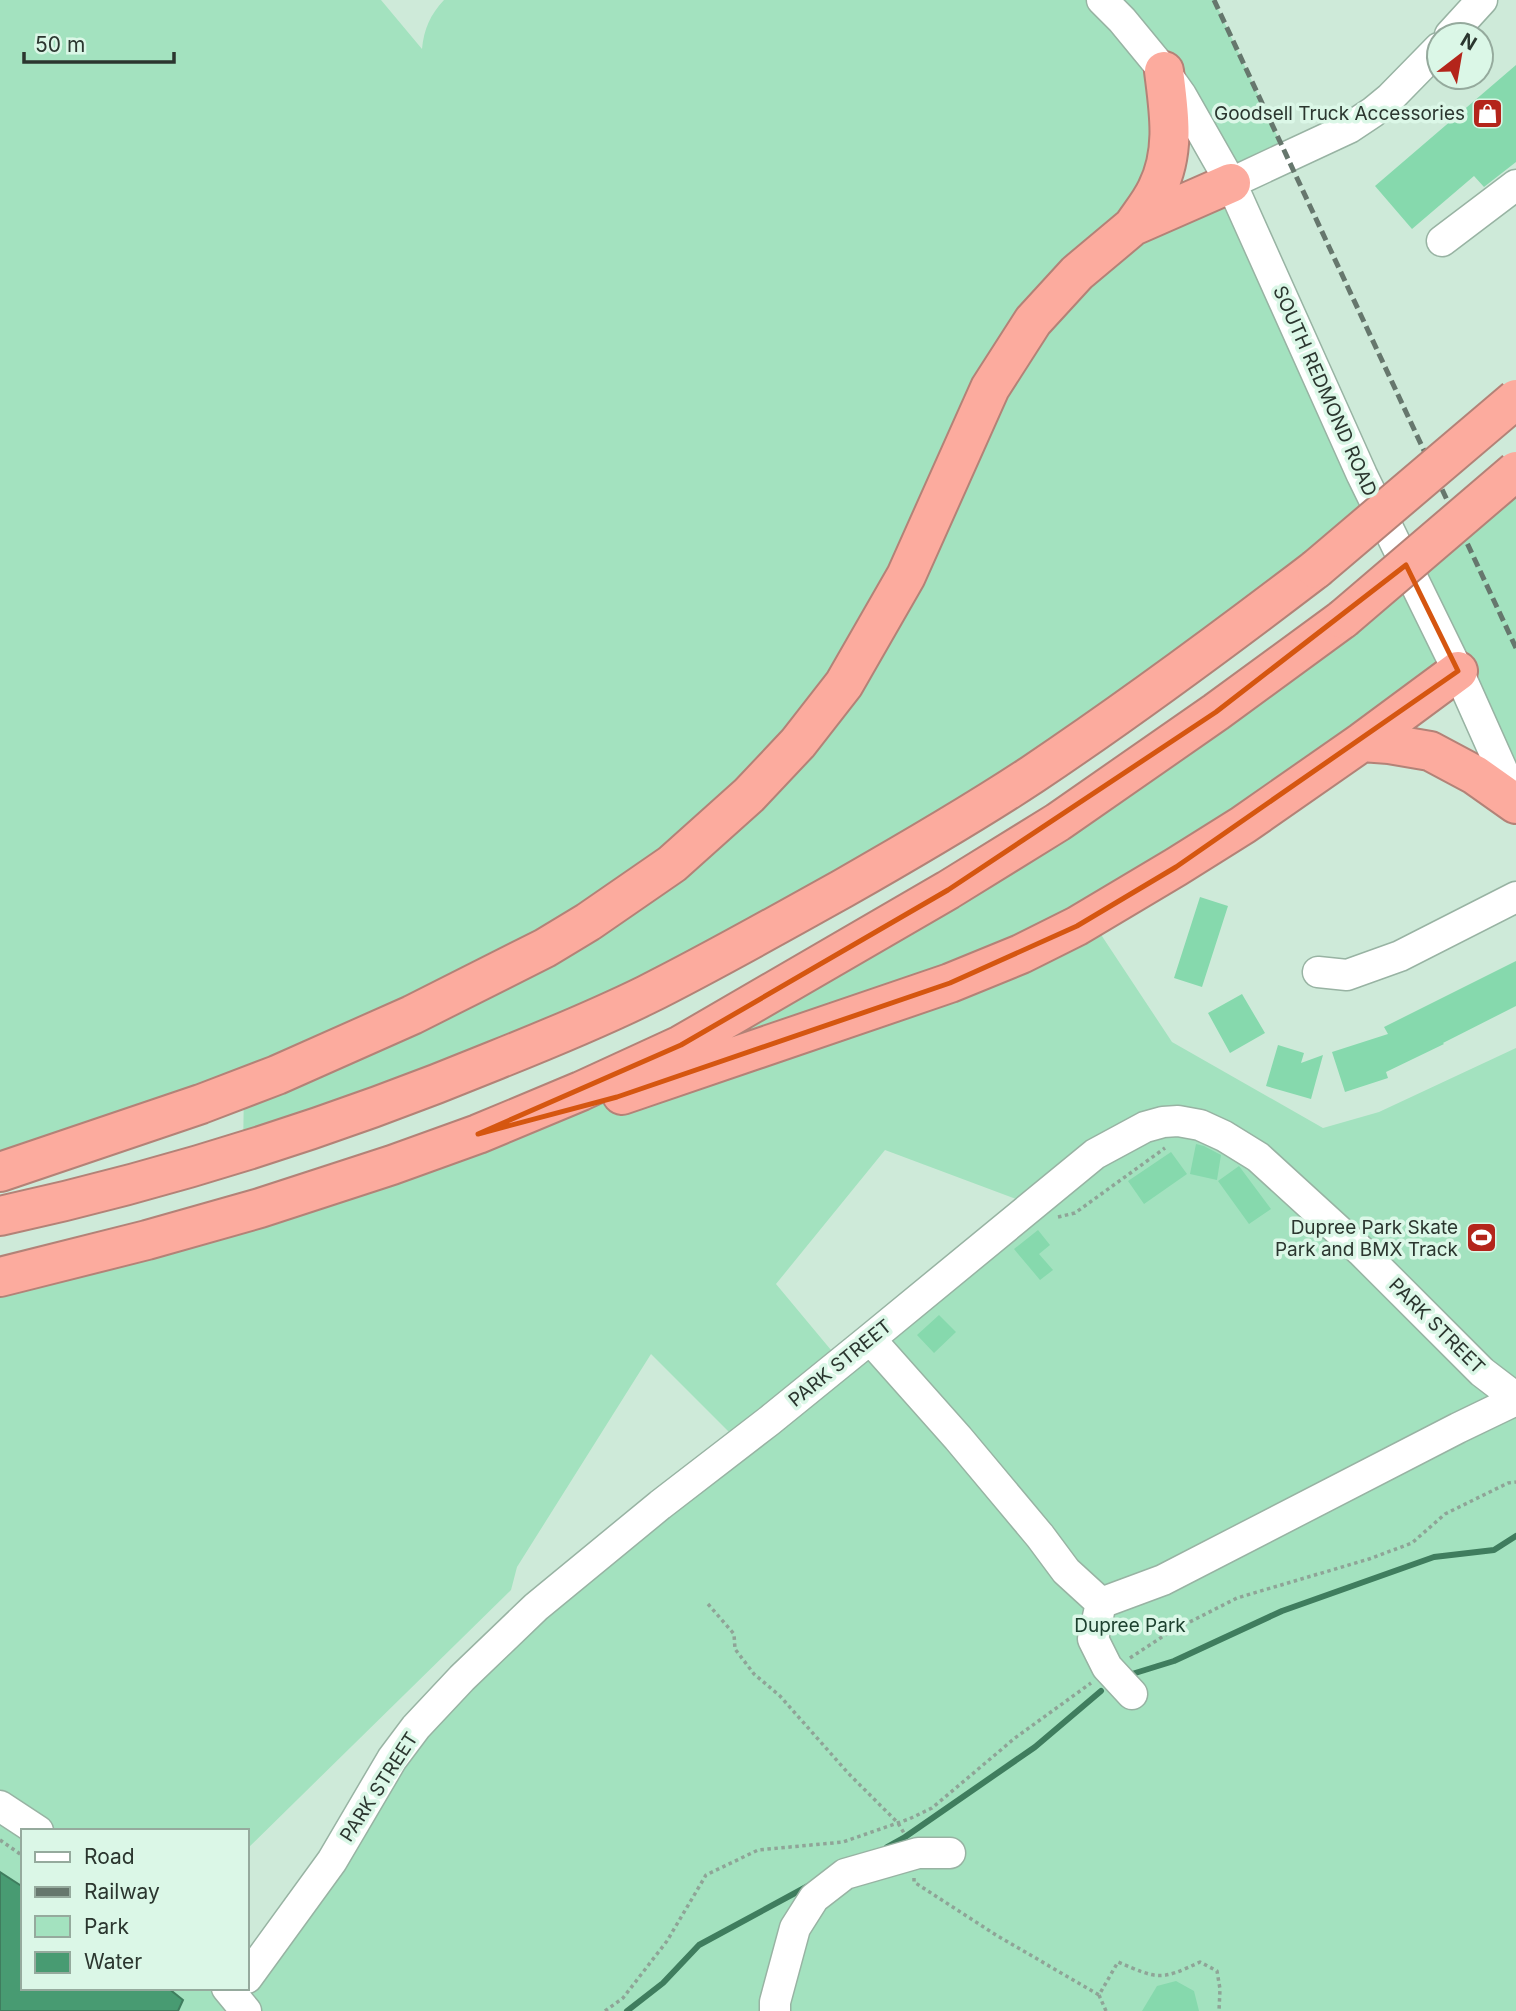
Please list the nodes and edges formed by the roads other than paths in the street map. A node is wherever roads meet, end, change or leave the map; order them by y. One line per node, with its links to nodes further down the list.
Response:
1 (1102, 0): 5 (street, SOUTH REDMOND ROAD)
2 (1482, 0): 3 (street)
3 (1463, 21)
4 (1425, 62): 6 (street)
5 (1164, 71): 6 (street, SOUTH REDMOND ROAD); 8 (highway)
6 (1231, 183): 8 (highway); 12 (street, SOUTH REDMOND ROAD)
7 (1516, 185): 9 (street)
8 (1133, 226): 18 (highway)
9 (1442, 241)
10 (1516, 399): 19 (highway, bridge)
11 (1516, 471): 17 (highway, bridge)
12 (1458, 671): 13 (highway); 14 (street, SOUTH REDMOND ROAD)
13 (1362, 742): 14 (highway); 17 (highway)
14 (1516, 802)
15 (1516, 897): 16 (street)
16 (1318, 972)
17 (478, 1134): 20 (highway)
18 (0, 1172)
19 (0, 1216)
20 (0, 1277)
21 (870, 1339): 22 (street, PARK STREET); 23 (street); 28 (street, PARK STREET)
22 (1516, 1399): 23 (street)
23 (1101, 1602): 24 (street)
24 (1132, 1694)
25 (0, 1806): 26 (street)
26 (35, 1829)
27 (950, 1853): 33 (street)
28 (248, 1977)
29 (225, 1990): 31 (street)
30 (228, 1990): 32 (street)
31 (211, 2011)
32 (246, 2011)
33 (775, 2011)

